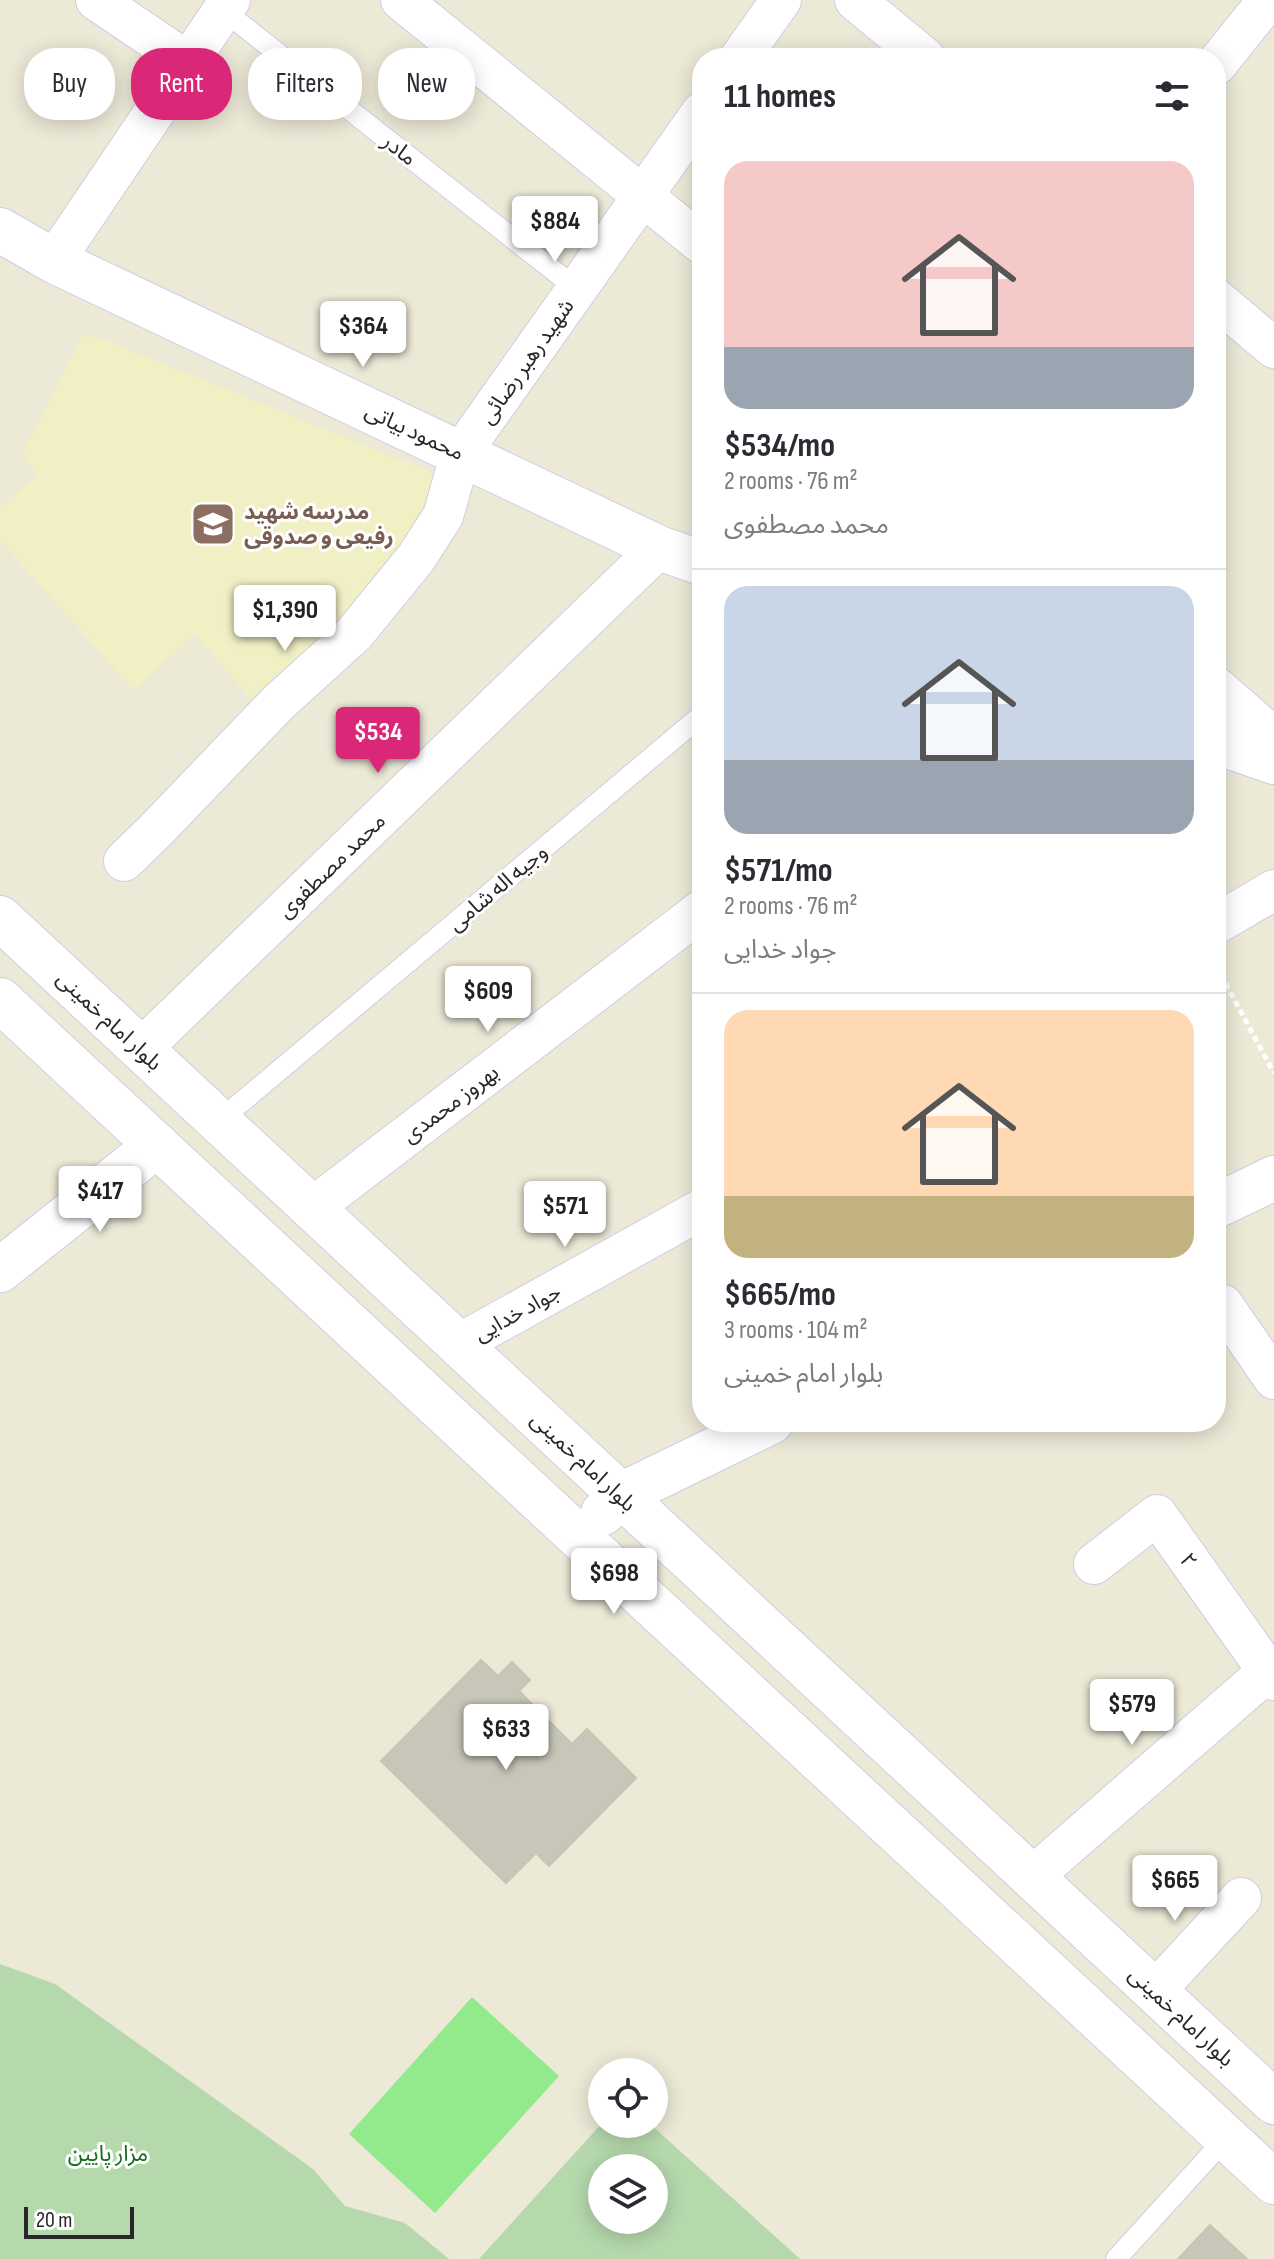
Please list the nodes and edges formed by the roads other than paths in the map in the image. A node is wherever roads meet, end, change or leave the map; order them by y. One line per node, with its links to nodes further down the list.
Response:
1 (96, 0): 7 (street)
2 (401, 0): 14 (street)
3 (781, 0): 9 (street)
4 (855, 0): 10 (street)
5 (227, 5): 8 (street); 18 (lane, مادر)
6 (1260, 11): 11 (street)
7 (167, 48)
8 (198, 48)
9 (747, 48)
10 (913, 48)
11 (1226, 53)
12 (149, 120): 17 (street)
13 (692, 126): 14 (street, شهید رهبر رضائی)
14 (644, 194): 16 (street); 18 (street, شهید رهبر رضائی)
15 (0, 230): 17 (main road, محمود بیاتی)
16 (692, 235)
17 (54, 261): 21 (main road, محمود بیاتی)
18 (577, 289): 21 (street, شهید رهبر رضائی)
19 (1226, 307): 20 (street)
20 (1274, 348)
21 (461, 453): 22 (main road, محمود بیاتی); 29 (street)
22 (659, 548): 23 (main road, محمود بیاتی); 35 (street, محمد مصطفوی)
23 (692, 560)
24 (1226, 696): 26 (street)
25 (692, 723): 36 (lane, وجیه اله شامی)
26 (1274, 738)
27 (1226, 745): 28 (main road)
28 (1274, 762)
29 (124, 861)
30 (1274, 890): 33 (street)
31 (0, 918): 35 (main road, بلوار امام خمینی)
32 (692, 918): 40 (street, بهروز محمدی)
33 (1226, 918)
34 (0, 1000): 37 (main road)
35 (141, 1049): 36 (main road, بلوار امام خمینی)
36 (219, 1121): 40 (main road, بلوار امام خمینی)
37 (157, 1145): 42 (main road); 48 (main road)
38 (1274, 1178): 39 (main road)
39 (1226, 1201)
40 (312, 1208): 44 (main road, بلوار امام خمینی)
41 (692, 1215): 44 (street, جواد خدایی)
42 (0, 1270)
43 (1226, 1309): 45 (street)
44 (459, 1344): 47 (main road, بلوار امام خمینی)
45 (1274, 1379)
46 (750, 1432): 47 (main road)
47 (621, 1495): 48 (main road); 51 (main road, بلوار امام خمینی)
48 (580, 1538): 55 (main road)
49 (1094, 1564): 50 (street, ۲)
50 (1272, 1672): 51 (street)
51 (1032, 1877): 53 (main road, بلوار امام خمینی)
52 (1241, 1898): 53 (street)
53 (1155, 1991): 54 (main road, بلوار امام خمینی)
54 (1274, 2102)
55 (1226, 2138): 56 (main road); 57 (lane)
56 (1274, 2182)
57 (1116, 2259)

